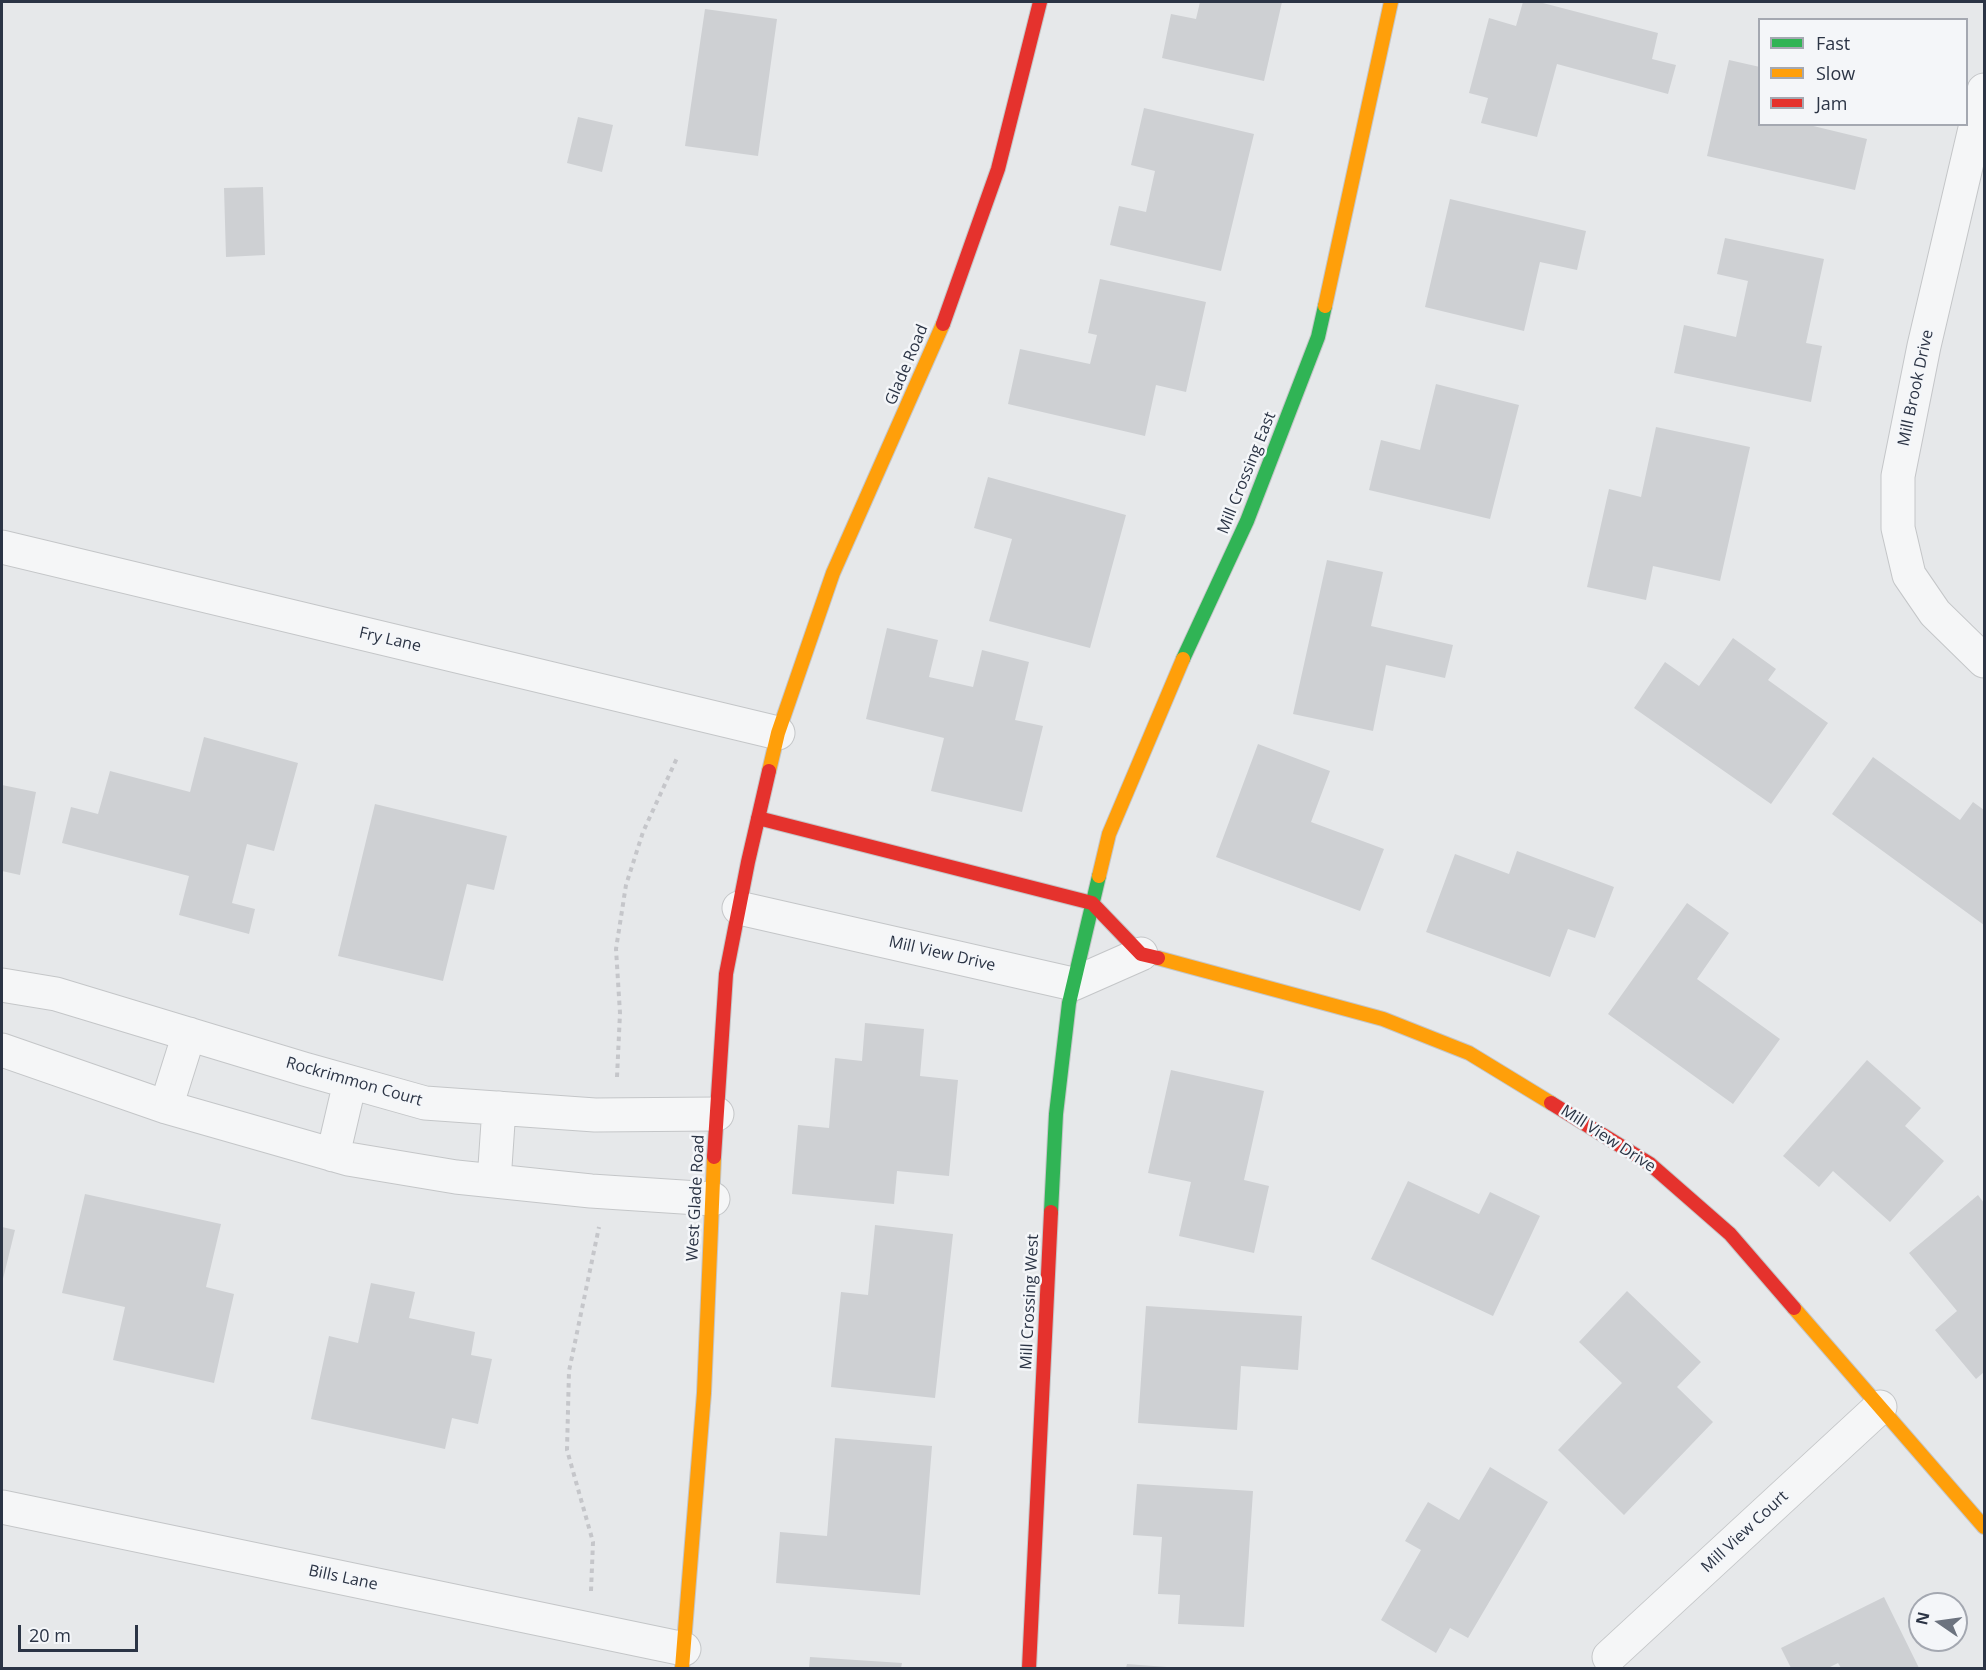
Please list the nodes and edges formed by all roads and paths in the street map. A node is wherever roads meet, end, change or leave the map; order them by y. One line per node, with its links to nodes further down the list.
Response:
1 (1040, 2): 6 (street, Glade Road)
2 (1391, 2): 8 (street, Mill Crossing East)
3 (1984, 90): 5 (street, Mill Brook Drive)
4 (2, 548): 6 (street, Fry Lane)
5 (1984, 661)
6 (778, 733): 7 (street, West Glade Road)
7 (758, 818): 8 (street); 9 (street, West Glade Road)
8 (1092, 903): 10 (street, Mill Crossing East); 11 (street)
9 (739, 908): 12 (street, Mill View Drive); 19 (street, West Glade Road)
10 (1083, 940): 12 (street, Mill Crossing West)
11 (1141, 954): 12 (street); 23 (street, Mill View Drive)
12 (1073, 984): 28 (street, Mill Crossing West)
13 (2, 985): 14 (street, Rockrimmon Court)
14 (189, 1034): 16 (street, Rockrimmon Court); 17 (street)
15 (2, 1050): 17 (street)
16 (351, 1082): 18 (street, Rockrimmon Court); 20 (street)
17 (166, 1107): 20 (street)
18 (499, 1108): 19 (street, Rockrimmon Court); 21 (street)
19 (717, 1114): 22 (street, West Glade Road)
20 (333, 1155): 21 (street)
21 (494, 1180): 22 (street)
22 (713, 1199): 27 (street, West Glade Road)
23 (1880, 1407): 25 (street, Mill View Drive); 26 (street, Mill View Court)
24 (2, 1507): 27 (street, Bills Lane)
25 (1984, 1527)
26 (1609, 1657)
27 (683, 1659)
28 (1029, 1668)

